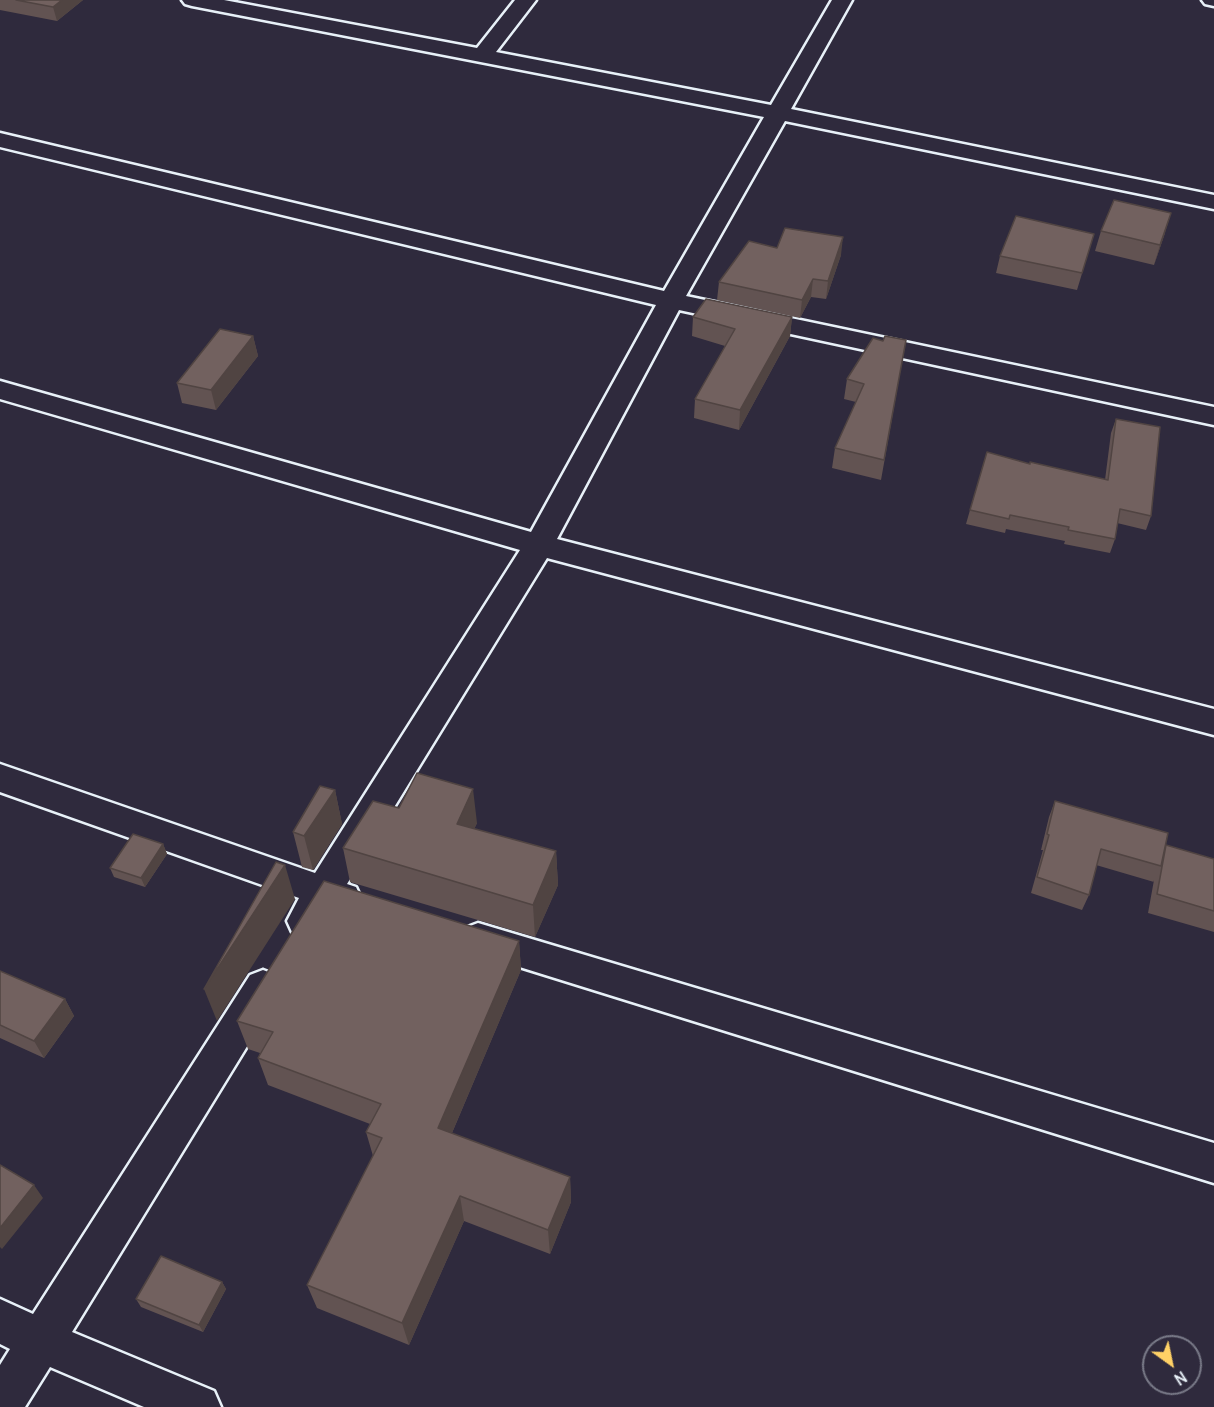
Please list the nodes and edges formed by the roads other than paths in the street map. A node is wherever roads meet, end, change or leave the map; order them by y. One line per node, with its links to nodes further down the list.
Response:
1 (192, 0): 4 (street)
2 (526, 0): 5 (street)
3 (842, 0): 6 (street)
4 (226, 3): 5 (street)
5 (482, 56): 6 (street)
6 (779, 113): 8 (street); 9 (street)
7 (0, 140): 9 (street)
8 (1214, 202)
9 (671, 301): 11 (street); 12 (street)
10 (0, 390): 12 (street)
11 (1214, 416)
12 (539, 544): 13 (street); 15 (street)
13 (1214, 722)
14 (0, 778): 15 (street)
15 (323, 891): 16 (street); 20 (street)
16 (380, 909)
17 (448, 930): 18 (street)
18 (1214, 1164)
19 (0, 1321): 20 (street)
20 (40, 1341): 21 (street); 22 (street)
21 (0, 1406)
22 (198, 1407)

